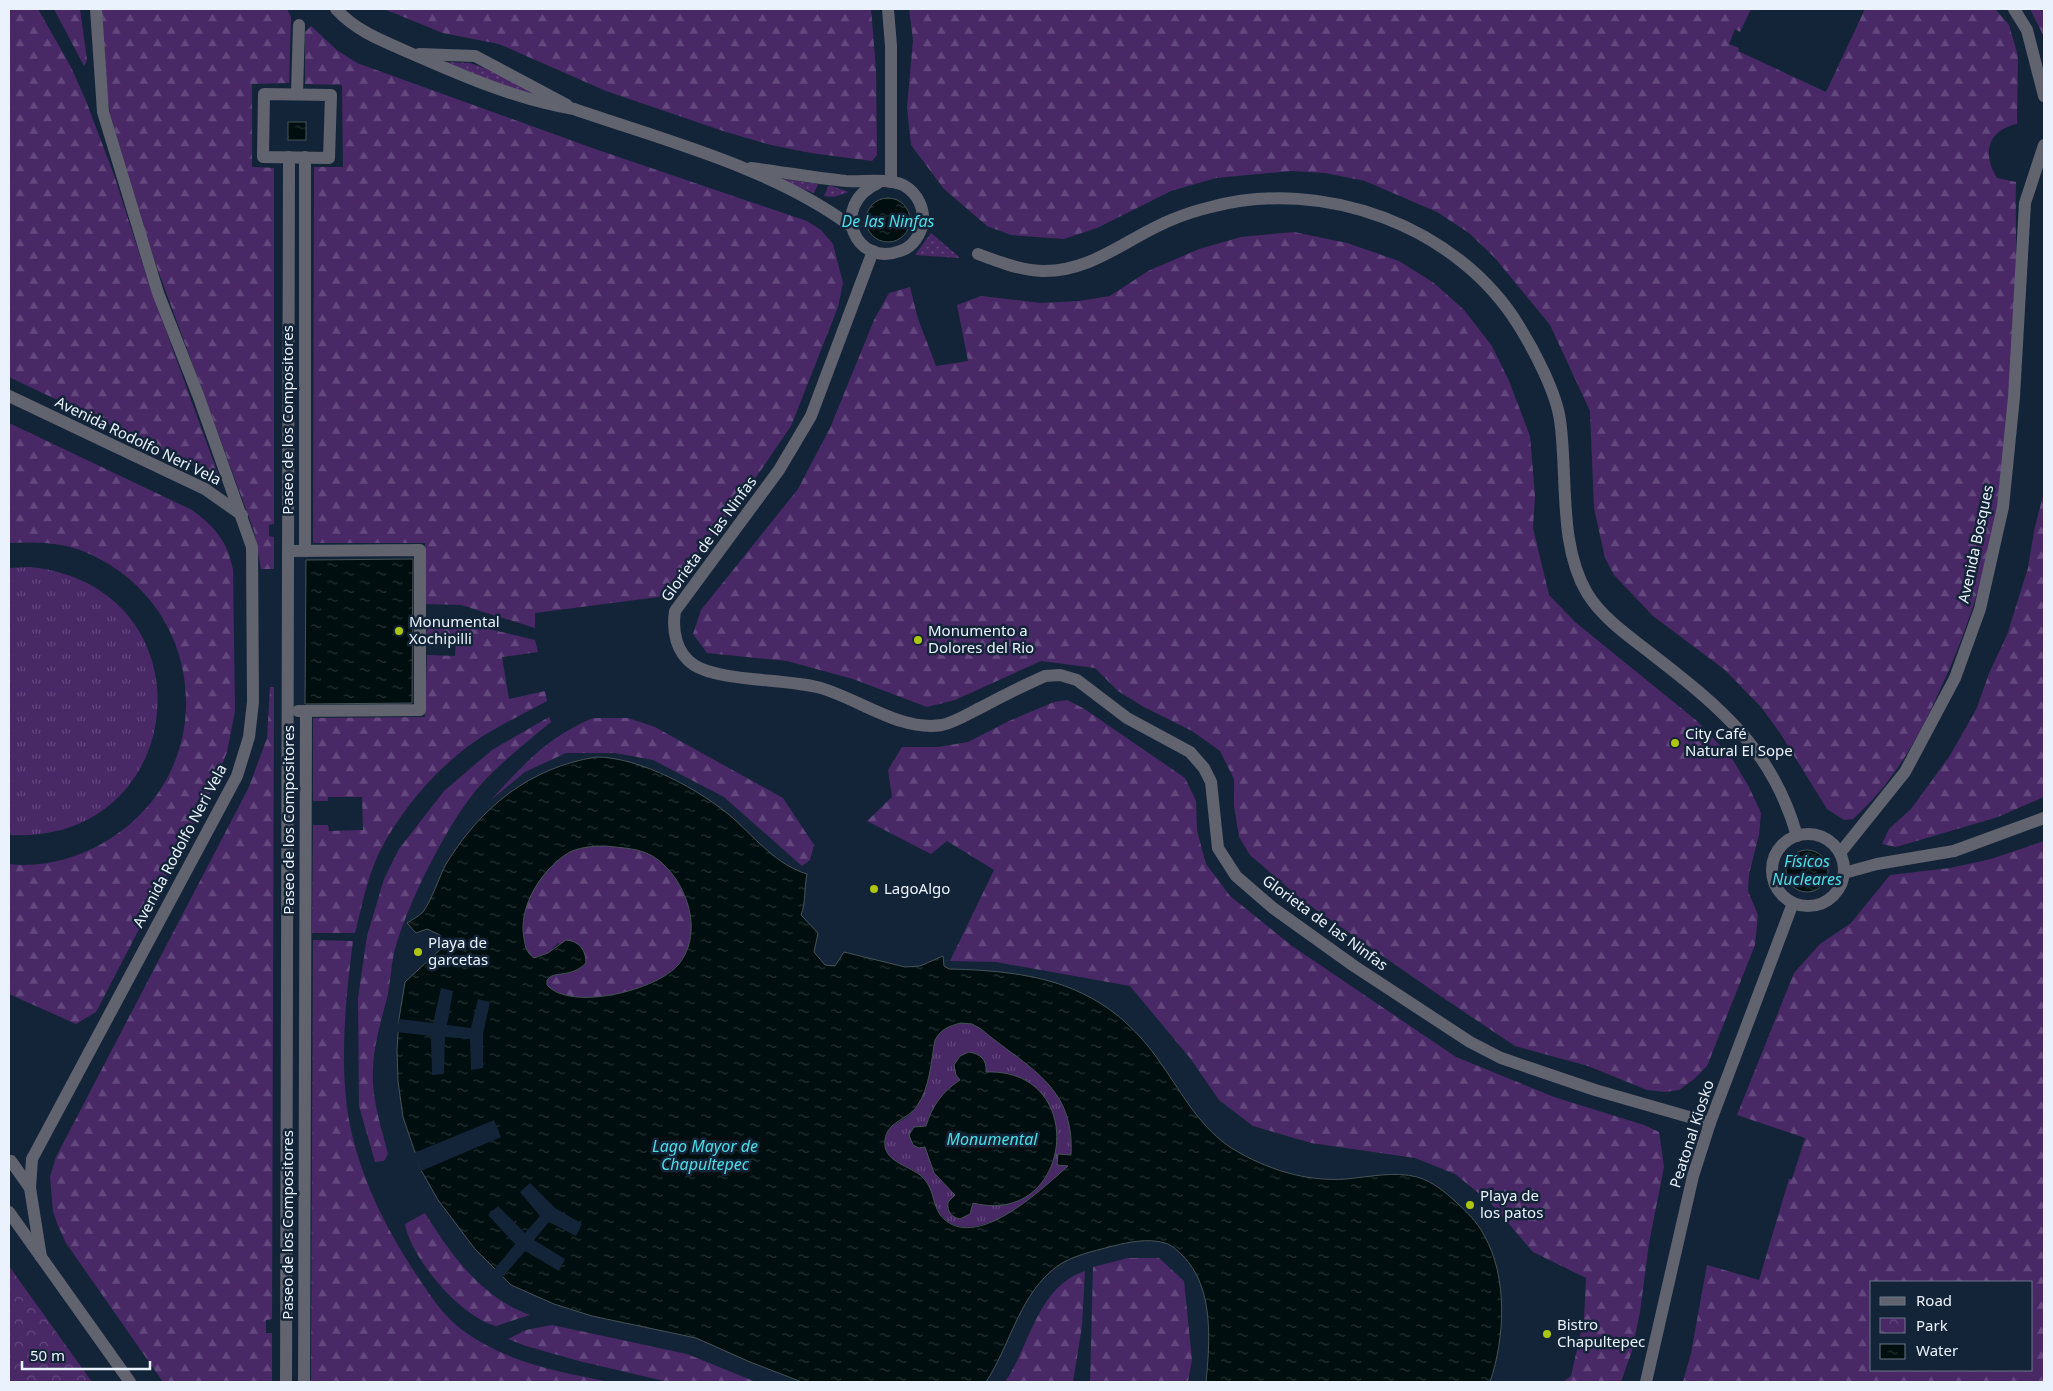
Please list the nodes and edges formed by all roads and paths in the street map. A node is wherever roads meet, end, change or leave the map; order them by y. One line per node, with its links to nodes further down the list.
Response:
1 (96, 9): 19 (street)
2 (336, 9): 6 (street)
3 (888, 9): 14 (street)
4 (2014, 9): 8 (street)
5 (299, 25): 7 (street)
6 (412, 54): 9 (street); 9 (street)
7 (297, 94): 11 (street); 12 (street)
8 (2044, 96)
9 (574, 109): 13 (street)
10 (2044, 145): 26 (street, Avenida Bosques)
11 (289, 157): 12 (street); 20 (street, Paseo de los Compositores)
12 (305, 158): 21 (street, Paseo de los Compositores)
13 (738, 166): 14 (street); 15 (street)
14 (884, 182): 15 (street); 16 (street)
15 (852, 228): 16 (street)
16 (873, 251): 29 (street, Glorieta de las Ninfas)
17 (978, 254): 25 (street)
18 (9, 396): 19 (street, Avenida Rodolfo Neri Vela)
19 (242, 515): 30 (street, Avenida Rodolfo Neri Vela)
20 (288, 550): 21 (street); 22 (street, Paseo de los Compositores)
21 (305, 551): 23 (street, Paseo de los Compositores)
22 (288, 711): 23 (street); 36 (street, Paseo de los Compositores)
23 (306, 711): 37 (street, Paseo de los Compositores)
24 (2042, 819): 27 (street)
25 (1797, 836): 26 (street); 28 (street)
26 (1840, 853): 27 (street)
27 (1844, 873): 28 (street)
28 (1793, 903): 29 (street, Peatonal Kiosko)
29 (1710, 1122): 38 (street, Peatonal Kiosko)
30 (32, 1159): 31 (street); 32 (street, Avenida Rodolfo Neri Vela)
31 (10, 1160): 32 (street)
32 (30, 1188): 34 (street, Avenida Rodolfo Neri Vela)
33 (9, 1212): 34 (street)
34 (41, 1257): 35 (street)
35 (130, 1382)
36 (286, 1382)
37 (304, 1382)
38 (1646, 1382)

